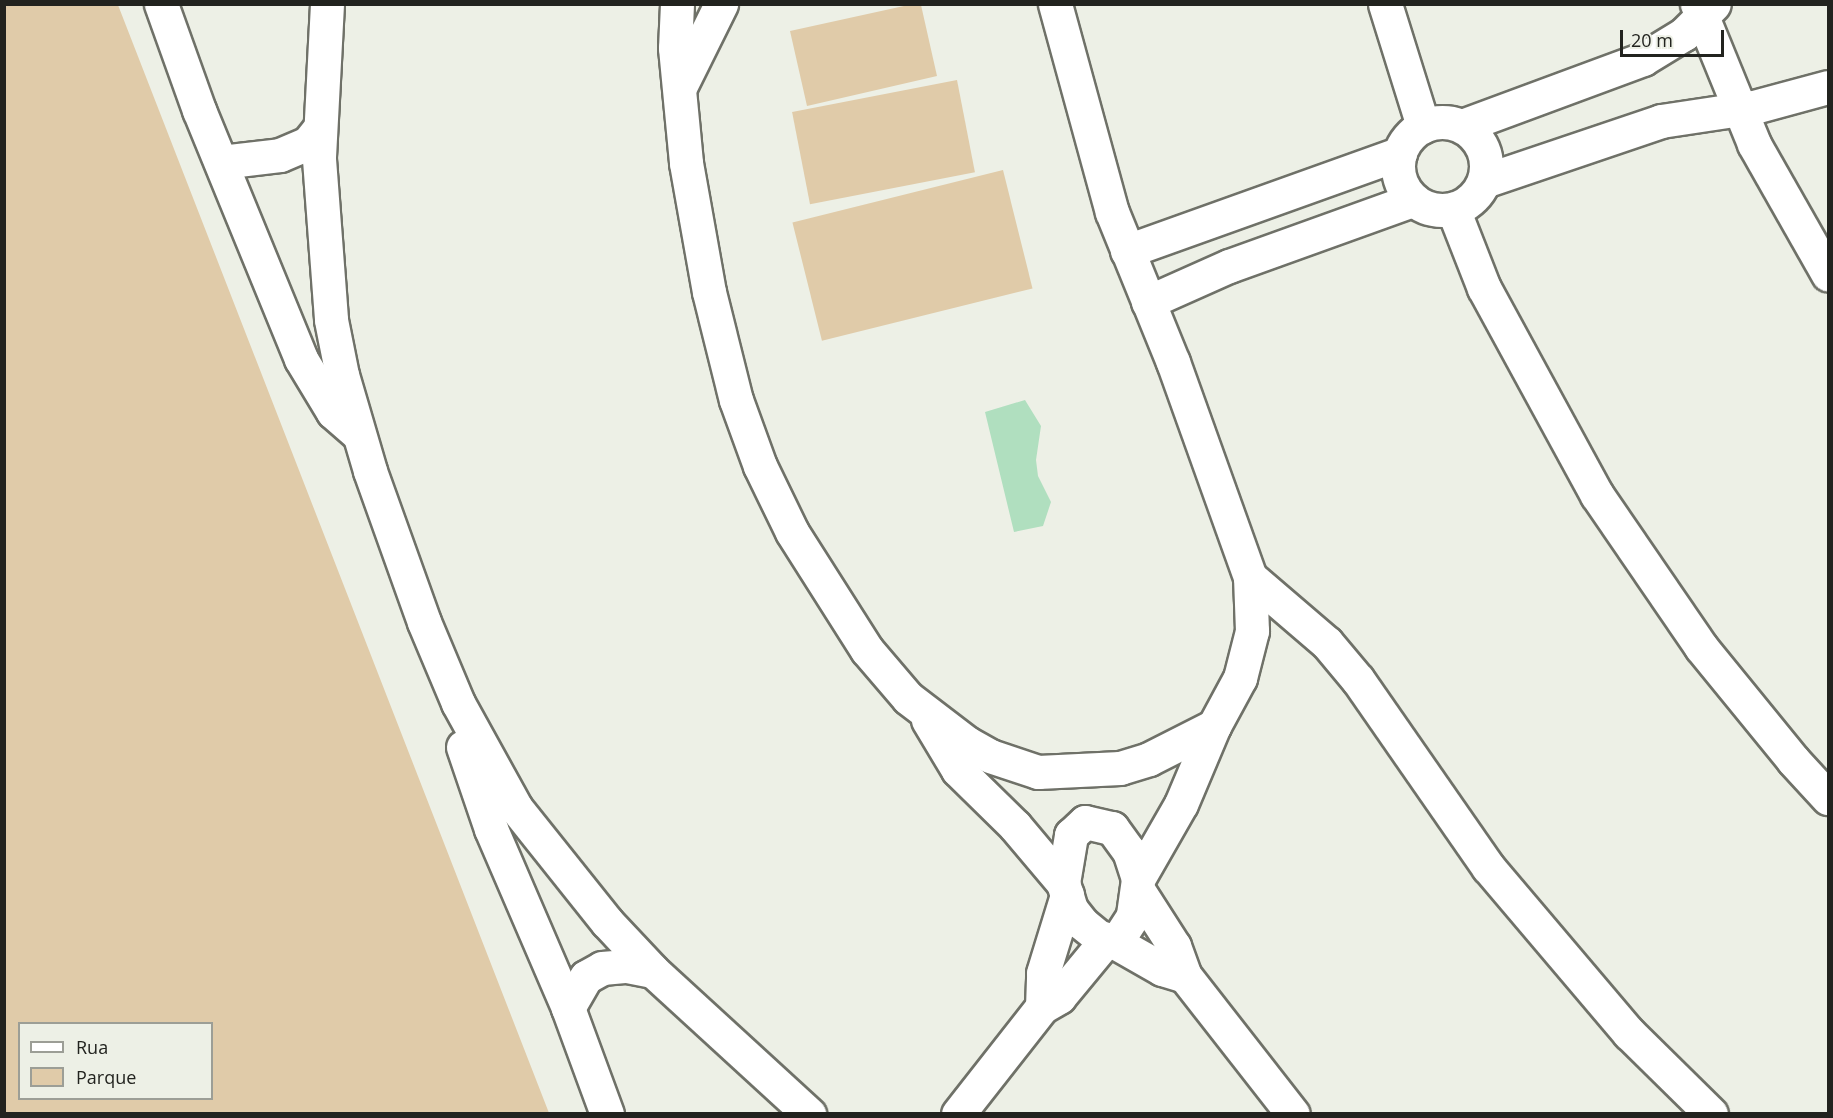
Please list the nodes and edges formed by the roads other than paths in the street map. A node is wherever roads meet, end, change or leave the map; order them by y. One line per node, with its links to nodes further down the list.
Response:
1 (161, 4): 15 (street)
2 (327, 4): 13 (street)
3 (677, 4): 9 (street)
4 (721, 4): 9 (street)
5 (1055, 4): 19 (street)
6 (1385, 4): 11 (street)
7 (1704, 8): 10 (street); 12 (street)
8 (1828, 87): 10 (street)
9 (680, 89): 25 (street)
10 (1738, 109): 16 (street); 20 (street)
11 (1423, 126): 12 (street); 14 (street)
12 (1461, 126): 16 (street)
13 (320, 129): 15 (street); 22 (street)
14 (1400, 153): 17 (street); 19 (street)
15 (221, 162): 22 (street)
16 (1484, 181): 18 (street)
17 (1412, 200): 18 (street); 21 (street)
18 (1453, 210): 27 (street)
19 (1127, 251): 21 (street)
20 (1828, 274)
21 (1148, 302): 23 (street)
22 (358, 433): 24 (street)
23 (1251, 577): 26 (street); 39 (street)
24 (458, 703): 31 (street); 34 (street)
25 (924, 710): 26 (street); 29 (street)
26 (1214, 726): 28 (street)
27 (1828, 798)
28 (1138, 885): 29 (street); 30 (street); 32 (street)
29 (1065, 889): 30 (street); 33 (street)
30 (1109, 940): 32 (street); 33 (street)
31 (653, 971): 34 (street); 36 (street)
32 (1185, 976): 38 (street)
33 (1042, 1007): 37 (street)
34 (568, 1008): 35 (street)
35 (607, 1113)
36 (809, 1113)
37 (958, 1113)
38 (1293, 1113)
39 (1711, 1113)

